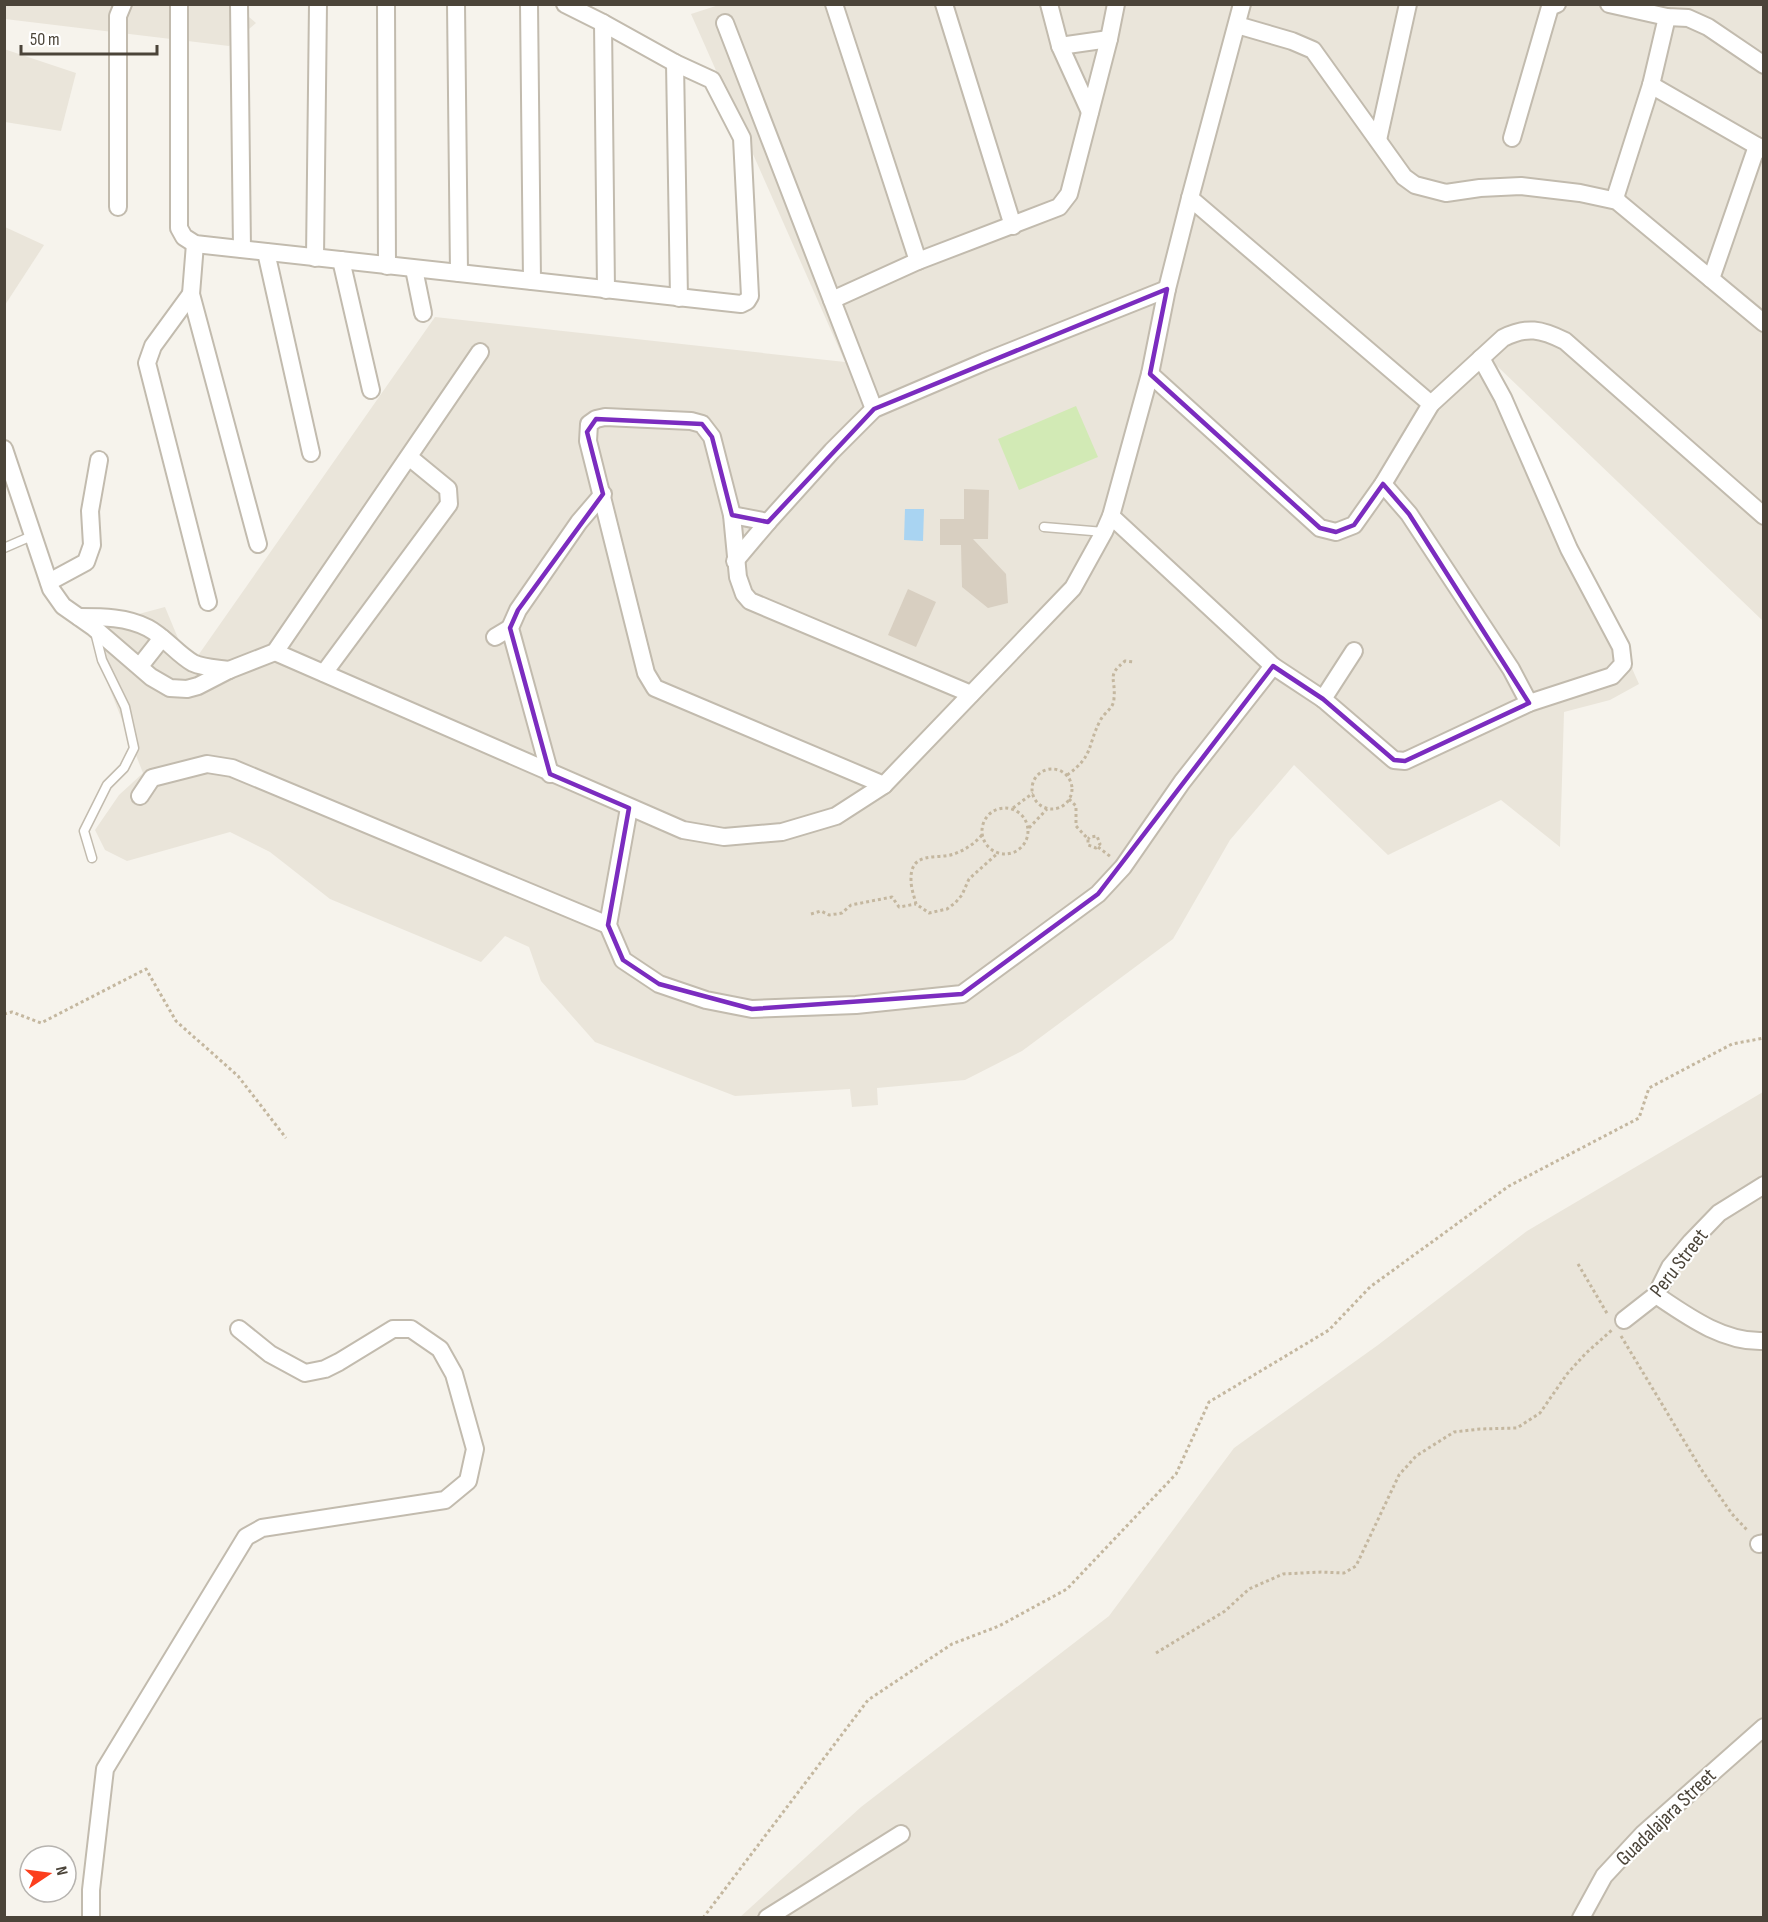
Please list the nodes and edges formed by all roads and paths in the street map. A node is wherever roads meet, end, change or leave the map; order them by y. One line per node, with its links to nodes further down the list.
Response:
1 (123, 4): 32 (street)
2 (179, 4): 34 (street)
3 (239, 4): 35 (street)
4 (318, 4): 37 (street)
5 (386, 4): 40 (street)
6 (456, 4): 42 (street)
7 (529, 4): 44 (street)
8 (565, 4): 18 (street)
9 (834, 4): 39 (street)
10 (944, 4): 33 (street)
11 (1049, 4): 22 (street)
12 (1116, 4): 21 (street)
13 (1242, 4): 20 (street)
14 (1408, 4): 28 (street)
15 (1557, 4): 27 (street)
16 (1609, 4): 17 (street)
17 (1667, 17): 24 (street); 25 (street)
18 (603, 23): 23 (street); 46 (street)
19 (725, 23): 49 (street)
20 (1237, 25): 28 (street); 30 (street)
21 (1109, 39): 22 (street); 26 (street)
22 (1060, 46): 26 (street)
23 (675, 63): 48 (street); 48 (street)
24 (1764, 65)
25 (1651, 86): 29 (street); 31 (street)
26 (1089, 112): 33 (street)
27 (1512, 138)
28 (1378, 140): 31 (street)
29 (1760, 148): 43 (street)
30 (1190, 198): 45 (street); 56 (street)
31 (1617, 201): 43 (street)
32 (118, 207)
33 (1013, 226): 39 (street)
34 (195, 244): 35 (street); 47 (street)
35 (242, 249): 36 (street)
36 (266, 252): 37 (street); 59 (street)
37 (315, 258): 38 (street)
38 (341, 261): 40 (street); 55 (street)
39 (918, 261): 49 (street)
40 (387, 266): 41 (street)
41 (414, 268): 42 (street); 50 (street)
42 (459, 273): 44 (street)
43 (1711, 279): 51 (street)
44 (532, 282): 46 (street)
45 (1167, 289): 54 (street); 57 (street)
46 (606, 290): 48 (street)
47 (191, 294): 71 (street); 75 (street)
48 (679, 298)
49 (832, 300): 57 (street)
50 (423, 313)
51 (1764, 323)
52 (480, 352): 60 (street)
53 (1481, 358): 56 (street); 66 (street); 87 (street)
54 (1150, 374): 62 (street); 65 (street)
55 (371, 390)
56 (1431, 404): 62 (street)
57 (874, 409): 67 (street)
58 (4, 449): 70 (street)
59 (311, 453)
60 (409, 457): 79 (street); 84 (street)
61 (99, 460): 74 (street)
62 (1383, 484): 87 (street)
63 (603, 494): 64 (street); 88 (street); 90 (street)
64 (732, 515): 67 (street); 73 (street)
65 (1111, 516): 69 (street); 82 (street)
66 (1764, 516)
67 (768, 522): 73 (street)
68 (1044, 527): 69 (lane)
69 (1104, 532): 85 (street)
70 (34, 535): 72 (lane); 74 (street)
71 (258, 544)
72 (4, 548)
73 (735, 561): 85 (street)
74 (49, 582): 76 (street)
75 (208, 602)
76 (90, 620): 77 (street); 80 (street); 101 (lane)
77 (155, 633): 80 (street); 83 (street)
78 (1354, 651): 86 (street)
79 (275, 652): 83 (street); 84 (street)
80 (133, 661): 83 (street)
81 (1135, 662): 89 (path)
82 (1273, 666): 86 (street); 104 (street)
83 (230, 670)
84 (324, 673): 88 (street)
85 (971, 694): 90 (street)
86 (1323, 699): 87 (street)
87 (1529, 703)
88 (550, 774): 94 (street)
89 (1066, 775): 91 (path); 93 (path)
90 (884, 785): 94 (street)
91 (1033, 793): 95 (path); 96 (path)
92 (140, 796): 104 (street)
93 (1069, 799): 96 (path); 99 (path)
94 (629, 808): 104 (street)
95 (1013, 808): 97 (path); 98 (path)
96 (1047, 809): 97 (path)
97 (1029, 828): 100 (path)
98 (982, 835): 100 (path); 102 (path)
99 (1088, 839): 99 (path)
100 (998, 853): 102 (path)
101 (92, 858)
102 (916, 904): 103 (path)
103 (811, 914)
104 (608, 925)
105 (4, 1014): 107 (path)
106 (1764, 1038): 119 (path)
107 (286, 1138)
108 (1764, 1185): 110 (street, Peru Street)
109 (1578, 1264): 111 (path)
110 (1656, 1295): 111 (street, Peru Street); 113 (street)
111 (1619, 1324): 114 (path); 115 (path)
112 (239, 1329): 118 (street)
113 (1764, 1341)
114 (1761, 1543)
115 (1156, 1653)
116 (1764, 1727): 121 (street, Guadalajara Street)
117 (902, 1834): 120 (street)
118 (91, 1917)
119 (703, 1917)
120 (768, 1917)
121 (1581, 1917)

